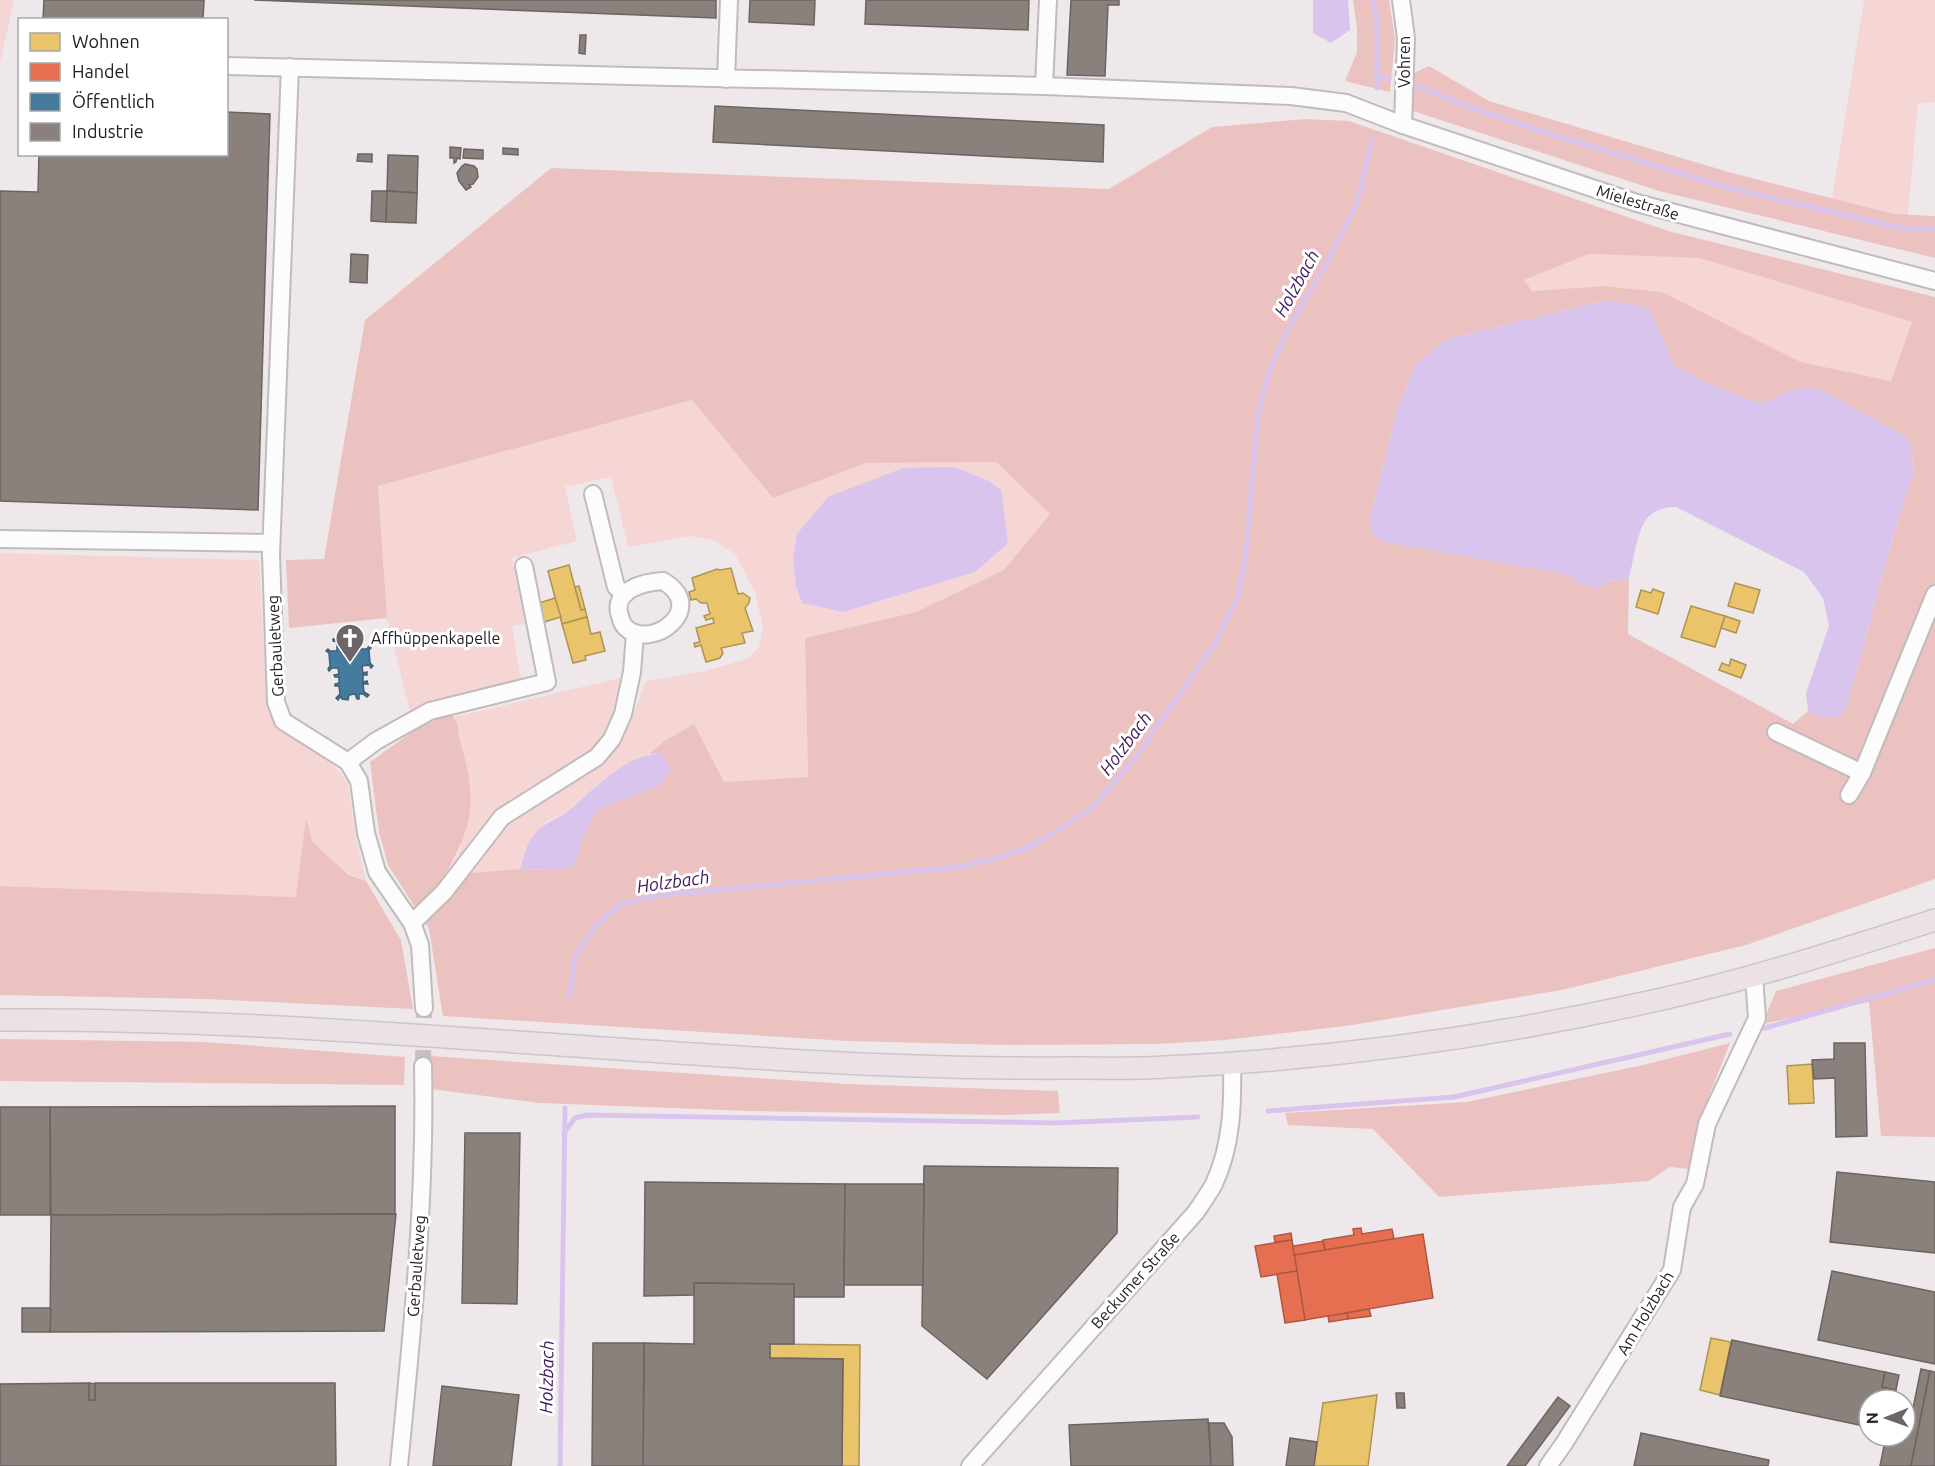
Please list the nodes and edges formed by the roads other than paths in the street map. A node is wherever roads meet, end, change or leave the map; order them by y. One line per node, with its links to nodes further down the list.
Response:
1 (729, 0): 6 (street)
2 (1048, 0): 7 (street)
3 (1401, 0): 8 (street, Vohren)
4 (228, 66): 5 (street, Mielestraße)
5 (290, 67): 6 (street, Mielestraße); 12 (street, Gerbauletweg)
6 (726, 79): 7 (street, Mielestraße)
7 (1044, 86): 8 (street, Mielestraße)
8 (1403, 125): 9 (street, Mielestraße)
9 (1935, 280)
10 (593, 494): 14 (street)
11 (0, 540): 12 (street)
12 (271, 548): 18 (street, Gerbauletweg)
13 (524, 566): 18 (street)
14 (625, 594): 16 (street); 16 (street)
15 (1935, 594): 19 (street)
16 (635, 633): 22 (street)
17 (1776, 732): 19 (street)
18 (348, 762): 22 (street)
19 (1862, 773): 20 (street)
20 (1849, 795)
21 (1935, 920): 23 (main road)
22 (412, 923): 24 (street)
23 (1754, 976): 26 (main road); 30 (street, Am Holzbach)
24 (424, 1008)
25 (0, 1020): 26 (main road)
26 (1232, 1063): 29 (street, Beckumer Straße)
27 (423, 1066): 28 (street, Gerbauletweg)
28 (399, 1466)
29 (970, 1466)
30 (1548, 1466)

